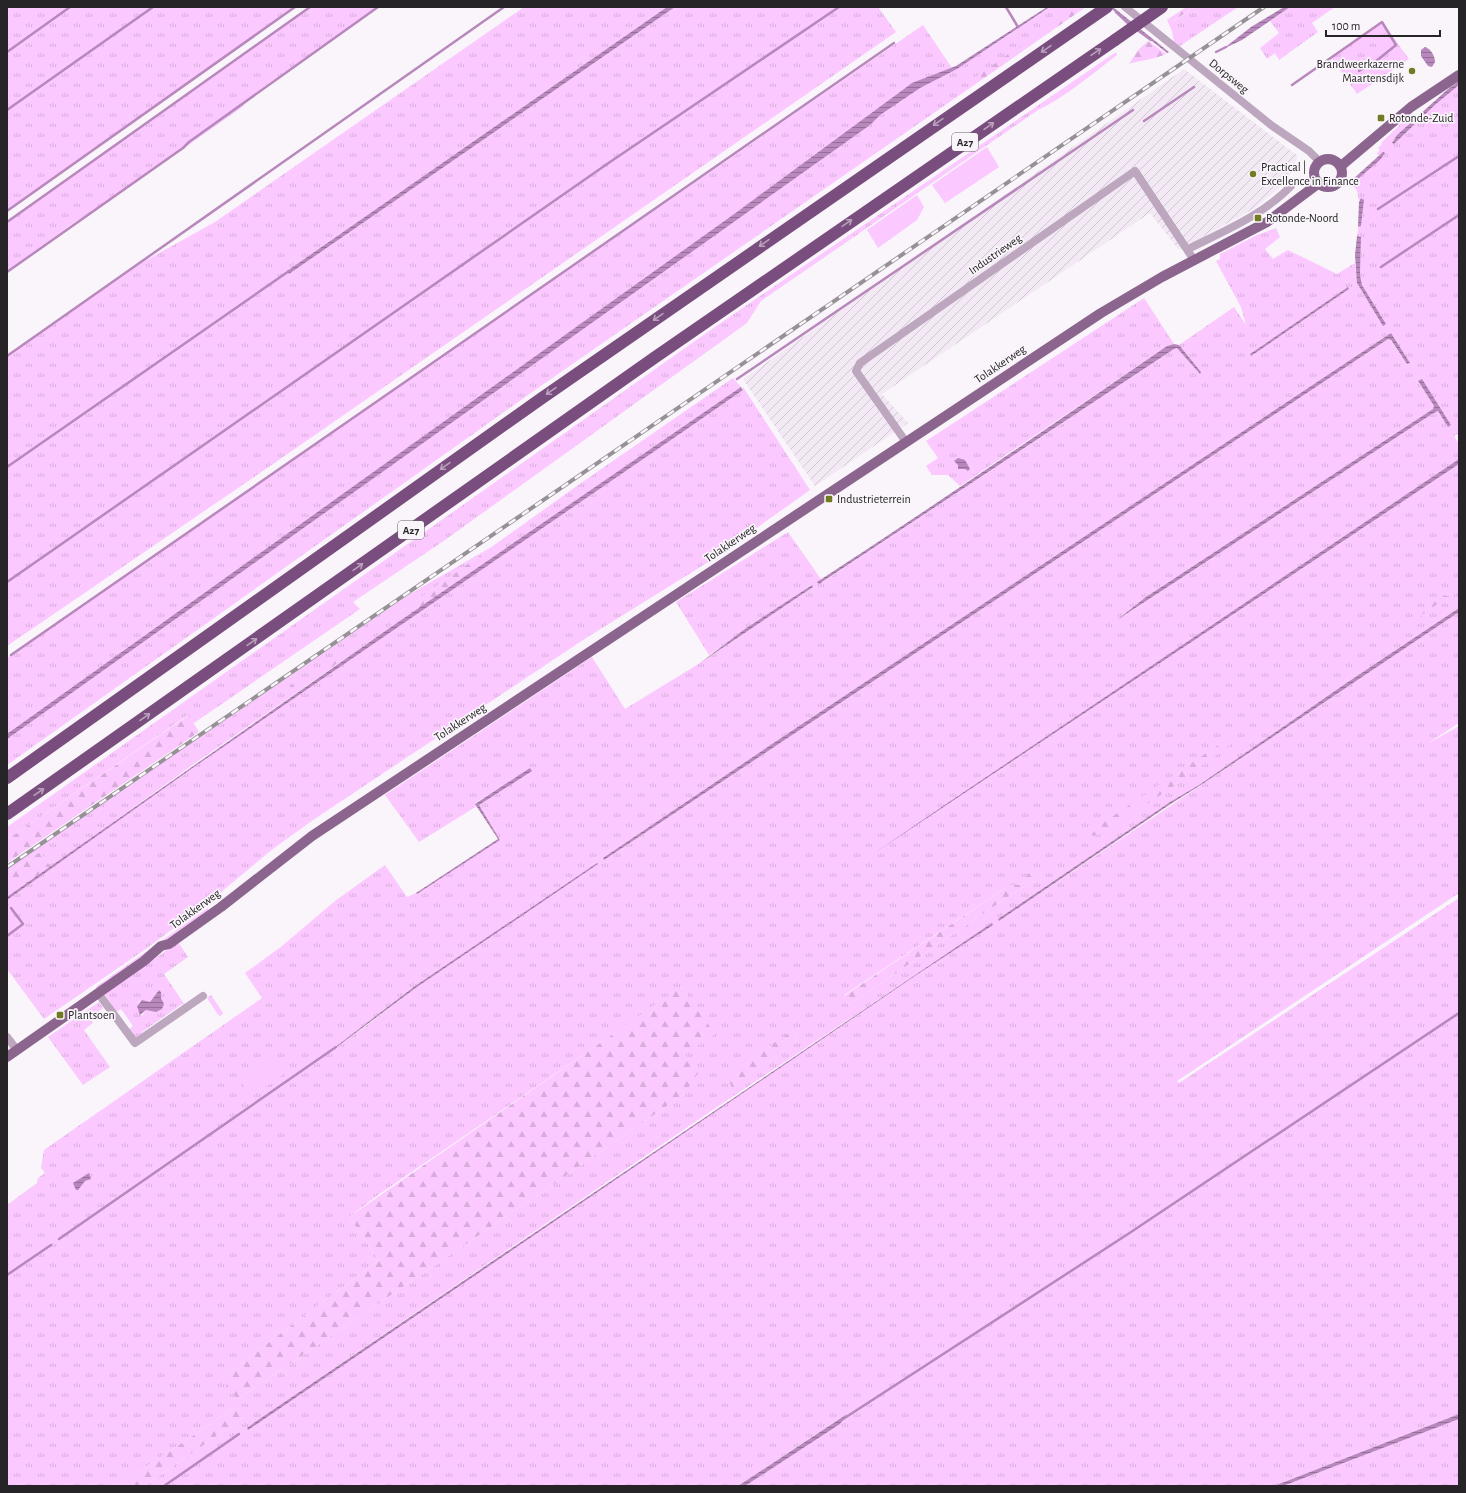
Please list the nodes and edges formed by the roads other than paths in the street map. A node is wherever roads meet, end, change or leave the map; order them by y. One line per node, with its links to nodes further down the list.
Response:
1 (1107, 7): 12 (highway, A27, one-way to 12)
2 (1125, 7): 5 (street, Dorpsweg)
3 (1162, 7): 13 (highway, A27, one-way to 3, bridge)
4 (1459, 75): 6 (main road)
5 (1319, 161): 6 (main road); 7 (main road)
6 (1341, 166): 7 (main road)
7 (1319, 183): 10 (main road, Tolakkerweg)
8 (1291, 186): 9 (street)
9 (1188, 249): 10 (street, Industrieweg); 11 (street, Industrieweg)
10 (1194, 260): 11 (main road, Tolakkerweg)
11 (906, 442): 14 (main road, Tolakkerweg)
12 (7, 778)
13 (7, 814)
14 (98, 993): 15 (street); 17 (main road, Tolakkerweg)
15 (203, 996)
16 (7, 1037): 17 (street)
17 (17, 1050): 18 (main road, Tolakkerweg)
18 (7, 1057)

